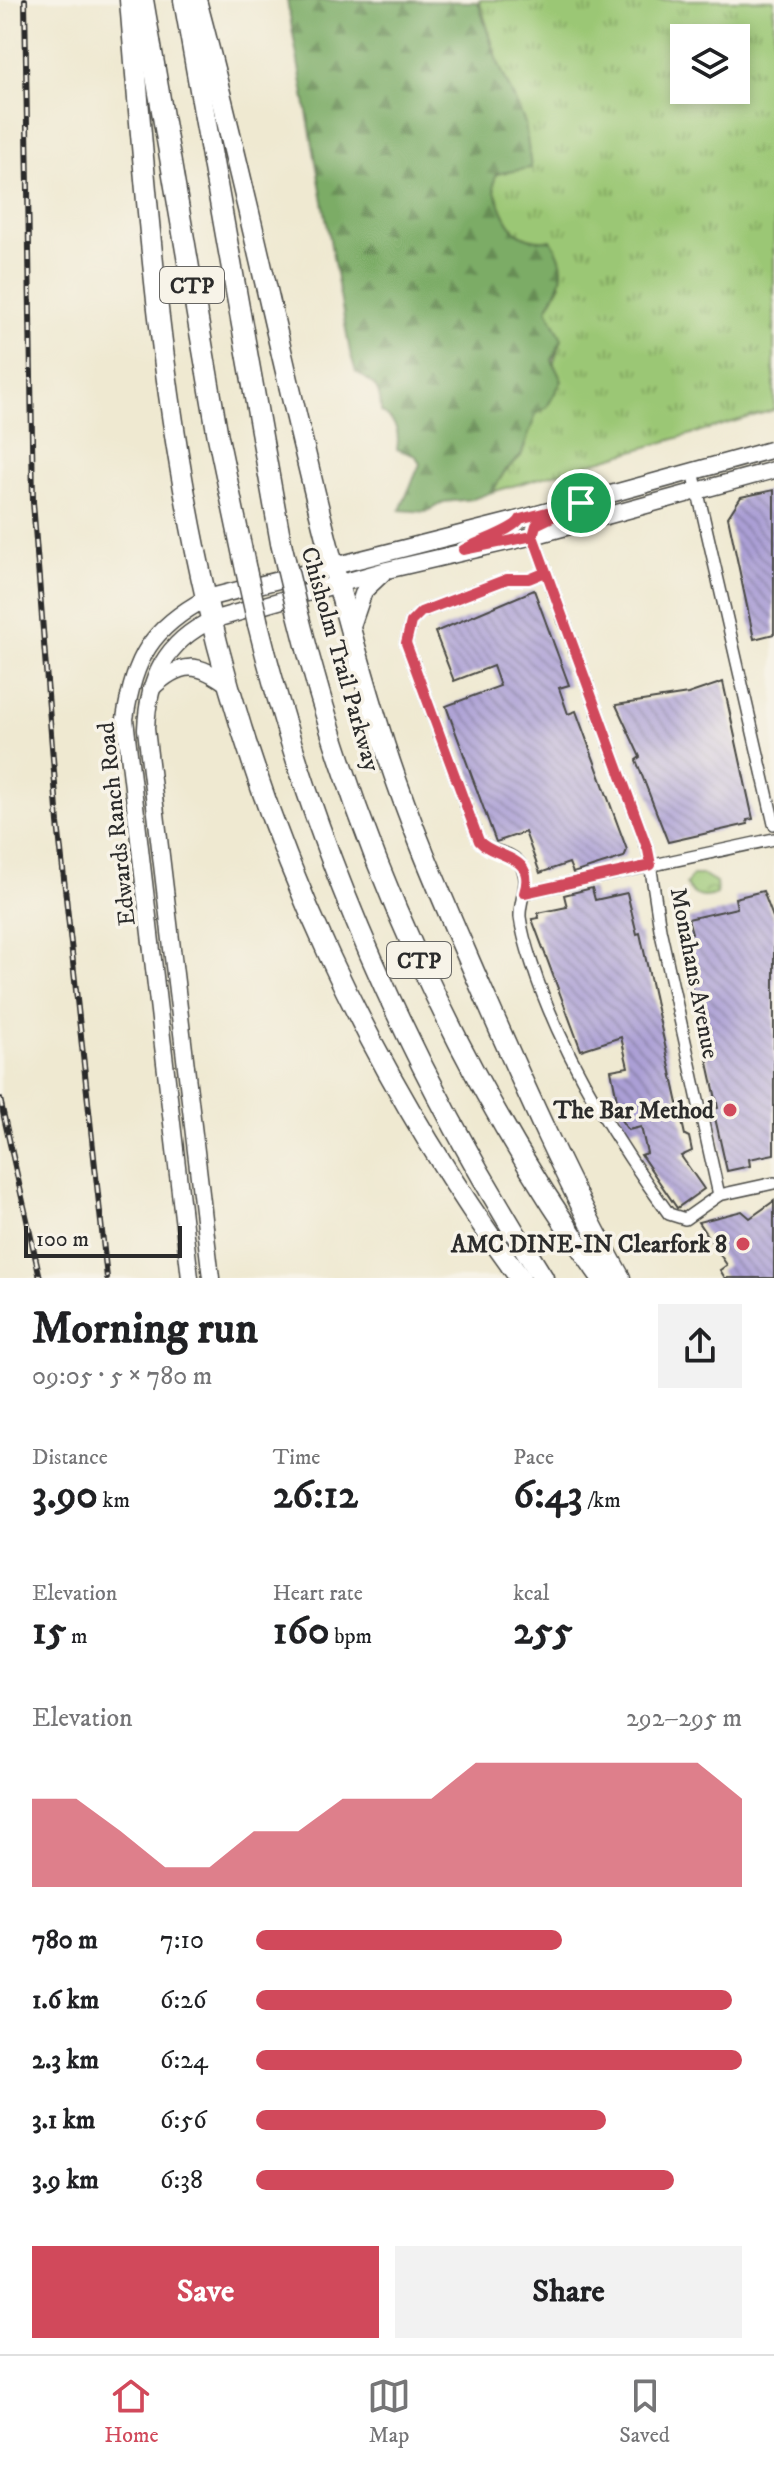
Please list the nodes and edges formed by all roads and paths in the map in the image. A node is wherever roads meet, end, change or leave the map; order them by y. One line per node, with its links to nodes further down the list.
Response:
1 (130, 0): 17 (highway)
2 (143, 0): 31 (highway, CTP, bridge)
3 (184, 0): 32 (highway, Chisholm Trail Parkway / CTP, bridge)
4 (196, 0): 13 (highway)
5 (774, 449): 7 (street, Edwards Ranch Road)
6 (774, 470): 8 (street, Edwards Ranch Road)
7 (693, 471): 8 (street); 9 (street, Edwards Ranch Road)
8 (697, 490): 11 (street, Edwards Ranch Road); 22 (street)
9 (581, 503): 10 (street, Edwards Ranch Road); 11 (street)
10 (520, 519): 12 (street); 13 (street, Edwards Ranch Road)
11 (533, 536): 12 (street, Edwards Ranch Road); 15 (street, Monahans Avenue)
12 (463, 550): 14 (street, Edwards Ranch Road)
13 (334, 563): 16 (highway); 17 (street, Edwards Ranch Road)
14 (387, 570): 16 (street, Edwards Ranch Road); 19 (street)
15 (546, 572): 24 (street, Monahans Avenue); 25 (street)
16 (339, 583): 18 (street, Edwards Ranch Road); 19 (highway)
17 (207, 598): 18 (highway); 28 (street, Edwards Ranch Road)
18 (212, 620): 20 (highway); 21 (street, Edwards Ranch Road)
19 (351, 629): 33 (highway)
20 (230, 686): 21 (street); 30 (highway)
21 (150, 690): 29 (street, Edwards Ranch Road)
22 (774, 824)
23 (774, 839): 24 (street)
24 (651, 865): 25 (street); 27 (street, Monahans Avenue)
25 (524, 893): 27 (street)
26 (774, 1183): 27 (street)
27 (719, 1195)
28 (190, 1278)
29 (211, 1278)
30 (520, 1278)
31 (543, 1278)
32 (602, 1278)
33 (620, 1278)

